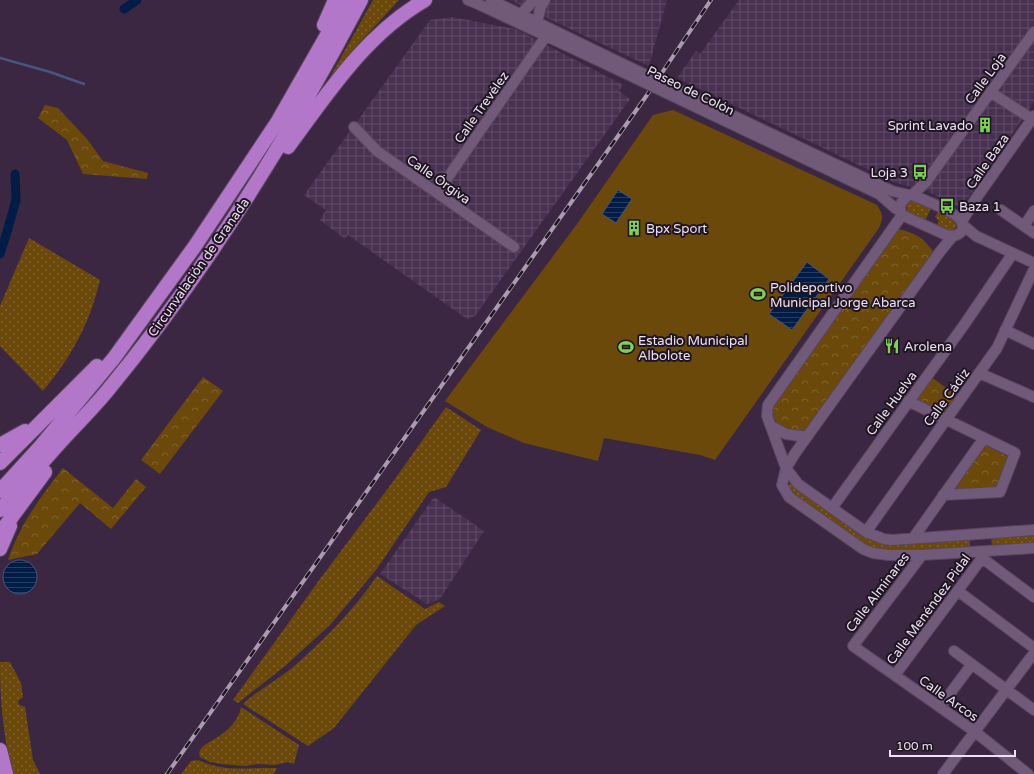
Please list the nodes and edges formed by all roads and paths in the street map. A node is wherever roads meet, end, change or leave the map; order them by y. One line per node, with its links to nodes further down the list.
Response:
1 (335, 0): 17 (highway)
2 (347, 0): 17 (highway, Circunvalación de Granada)
3 (361, 0): 19 (highway, Circunvalación de Granada)
4 (425, 0): 19 (highway)
5 (468, 0): 12 (street, Paseo de Colón)
6 (491, 0): 9 (street, Paseo de Colón)
7 (534, 0): 9 (street)
8 (545, 0): 10 (street)
9 (521, 14): 10 (street, Paseo de Colón)
10 (537, 22): 13 (street, Paseo de Colón)
11 (1034, 32): 14 (street, Calle Loja)
12 (546, 36): 13 (street, Paseo de Colón); 20 (street, Calle Trevélez)
13 (628, 70): 15 (street, Paseo de Colón, bridge)
14 (990, 92): 16 (street); 21 (street, Calle Loja)
15 (681, 95): 21 (street, Paseo de Colón); 24 (street, Paseo de Colón)
16 (1033, 118): 26 (street, Calle Baza)
17 (278, 121): 33 (highway, Circunvalación de Granada)
18 (354, 127): 20 (street, Calle Órgiva)
19 (255, 185): 40 (highway, Circunvalación de Granada)
20 (437, 193): 28 (street, Calle Órgiva)
21 (911, 195): 24 (street, Calle Loja); 26 (street, Paseo de Colón)
22 (1001, 210): 25 (street)
23 (1034, 211): 25 (street)
24 (901, 213): 26 (street, Paseo de Colón); 41 (street, Calle Loja)
25 (1024, 226): 27 (street)
26 (959, 229): 29 (street); 42 (street, Calle Baza)
27 (1034, 233)
28 (514, 247)
29 (1013, 253): 30 (street); 37 (street, Calle Huelva)
30 (1034, 263)
31 (1034, 269): 32 (street, Calle Cádiz)
32 (1005, 330): 34 (street); 35 (street, Calle Cádiz)
33 (124, 344): 39 (highway); 47 (highway, Circunvalación de Granada)
34 (1034, 344)
35 (979, 373): 36 (street); 38 (street, Calle Cádiz)
36 (1034, 397)
37 (908, 401): 38 (street); 50 (street, Calle Huelva)
38 (946, 419): 43 (street); 53 (street, Calle Cádiz)
39 (39, 423): 44 (highway); 45 (highway)
40 (76, 425): 49 (highway); 51 (highway, Circunvalación de Granada)
41 (771, 426): 42 (street); 46 (street, Calle Loja)
42 (807, 437): 46 (street, Calle Baza)
43 (984, 438): 48 (street); 48 (street)
44 (0, 445)
45 (0, 463)
46 (786, 468): 50 (street); 59 (street)
47 (0, 491)
48 (943, 496): 56 (street)
49 (19, 508): 54 (highway); 58 (highway)
50 (832, 508): 53 (street)
51 (0, 510)
52 (1034, 530): 55 (street)
53 (866, 532): 56 (street)
54 (0, 533)
55 (980, 534): 56 (street); 60 (street)
56 (914, 538)
57 (1034, 548): 60 (street)
58 (0, 549)
59 (922, 554): 60 (street); 63 (street, Calle Alminares)
60 (981, 554): 61 (street, Calle Menéndez Pidal); 62 (street)
61 (958, 591): 64 (street); 68 (street, Calle Menéndez Pidal)
62 (1034, 597)
63 (854, 646): 68 (street, Calle Arcos)
64 (1034, 648)
65 (954, 651): 67 (street)
66 (1034, 653): 69 (street)
67 (972, 664): 69 (street); 70 (street)
68 (895, 676): 70 (street, Calle Arcos)
69 (1006, 689): 71 (street); 72 (street)
70 (940, 707): 72 (street, Calle Arcos)
71 (1034, 710)
72 (974, 731): 75 (street); 76 (street, Calle Arcos)
73 (0, 750): 74 (highway)
74 (6, 774)
75 (943, 774)
76 (1028, 774)

